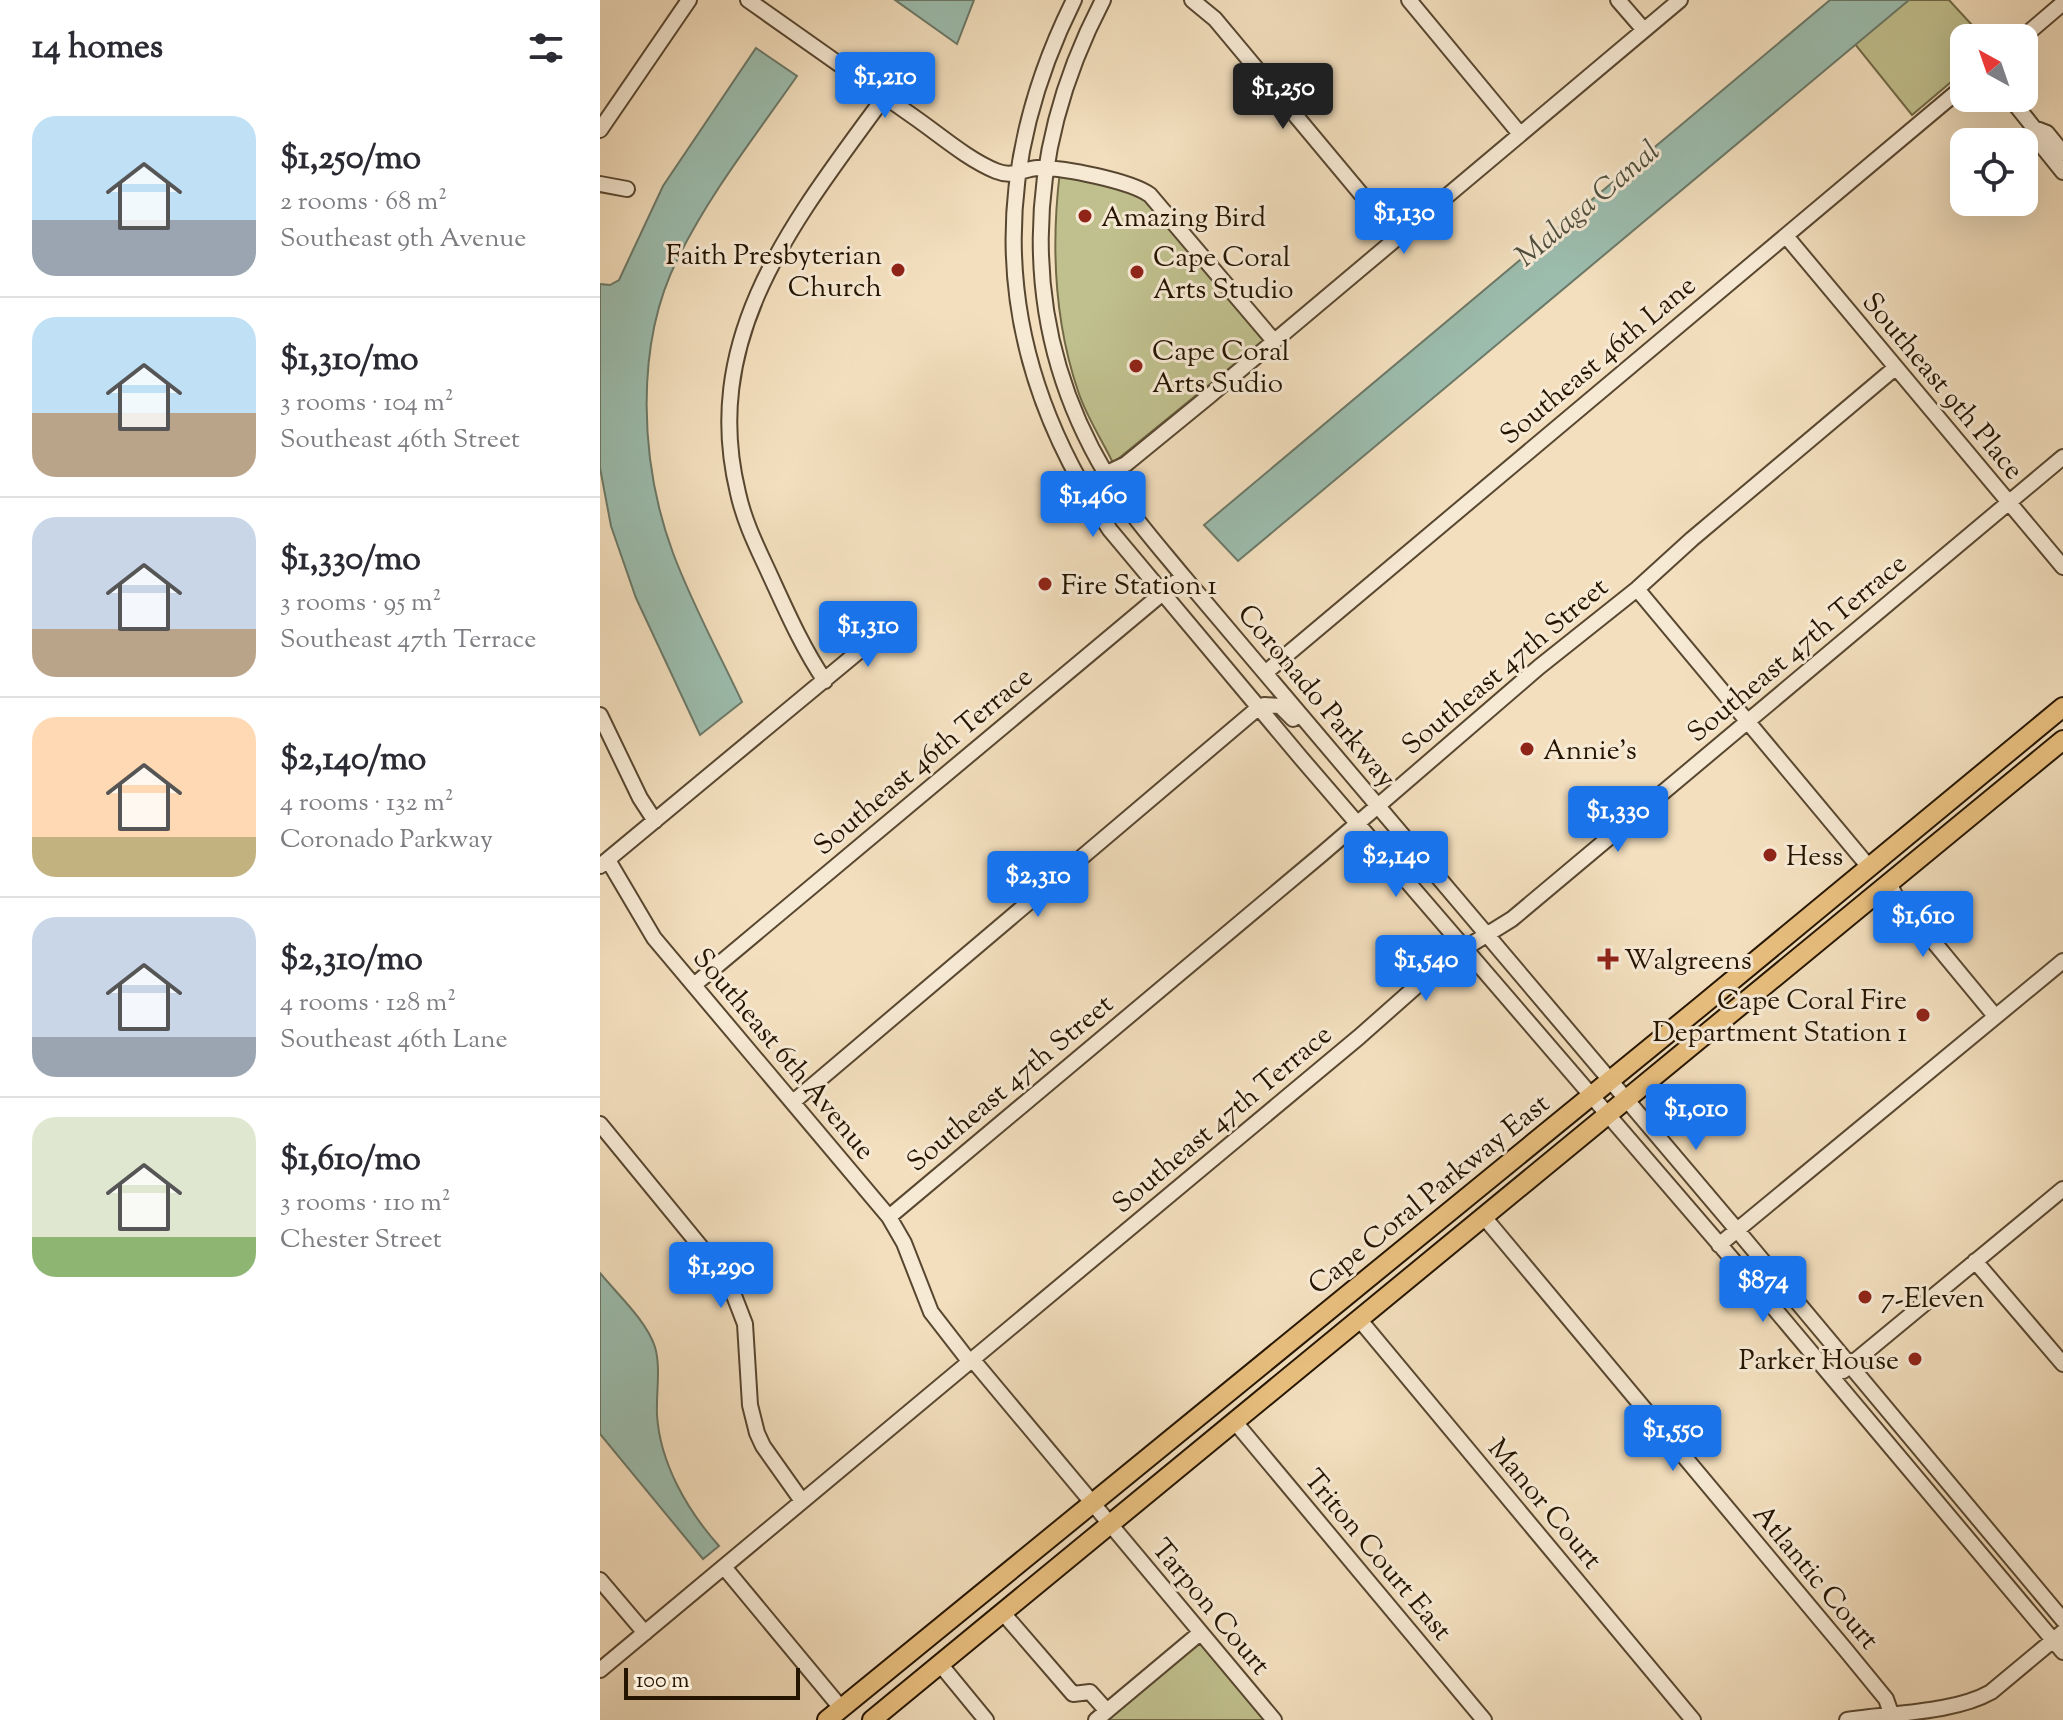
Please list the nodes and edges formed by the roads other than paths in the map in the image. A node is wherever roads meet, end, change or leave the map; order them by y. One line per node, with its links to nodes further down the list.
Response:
1 (689, 0): 16 (street)
2 (748, 0): 12 (street)
3 (1074, 0): 23 (street, Coronado Parkway)
4 (1103, 0): 21 (street, Coronado Parkway)
5 (1192, 0): 27 (street)
6 (1409, 0): 18 (street)
7 (1618, 0): 11 (street)
8 (1680, 0): 11 (street)
9 (2063, 3): 10 (street)
10 (2038, 24)
11 (1644, 30): 18 (street)
12 (885, 96): 23 (street); 39 (street)
13 (1950, 98): 26 (street, Southeast 46th Lane)
14 (2021, 112): 15 (street)
15 (2034, 128)
16 (600, 130)
17 (2038, 130): 20 (street)
18 (1520, 134): 27 (street)
19 (2038, 141): 22 (street)
20 (2063, 153)
21 (1045, 169): 23 (street); 28 (street); 31 (street, Coronado Parkway)
22 (2063, 172)
23 (1016, 175): 36 (street, Coronado Parkway)
24 (600, 184): 25 (street)
25 (627, 189)
26 (1786, 236): 29 (street, Southeast 9th Place); 38 (street, Southeast 46th Lane)
27 (1397, 237): 28 (street)
28 (1274, 341): 31 (street)
29 (1895, 368): 32 (street, Southeast 9th Place); 35 (street, Southeast 47th Street)
30 (2063, 457): 32 (street, Southeast 47th Terrace)
31 (1105, 474): 34 (street, Coronado Parkway)
32 (2009, 502): 33 (street, Southeast 9th Place); 43 (street, Southeast 47th Terrace)
33 (2063, 567)
34 (1183, 576): 36 (street, Southeast 46th Terrace); 38 (street, Coronado Parkway)
35 (1637, 589): 43 (street); 48 (street, Southeast 47th Street)
36 (1162, 593): 41 (street, Coronado Parkway); 58 (street, Southeast 46th Terrace)
37 (887, 628): 39 (street)
38 (1265, 673): 45 (street, Coronado Parkway)
39 (825, 681): 49 (street)
40 (2063, 707): 47 (main road, Cape Coral Parkway East)
41 (1258, 708): 45 (street); 50 (street, Coronado Parkway); 63 (street)
42 (600, 715): 49 (street)
43 (1748, 722): 52 (street); 54 (street, Southeast 47th Terrace)
44 (2063, 727): 46 (main road)
45 (1319, 736): 48 (street, Coronado Parkway)
46 (2058, 744): 53 (main road, Cape Coral Parkway East)
47 (1970, 784): 52 (main road, Cape Coral Parkway East); 53 (main road)
48 (1377, 805): 50 (street, Southeast 47th Street); 54 (street, Coronado Parkway)
49 (655, 821): 51 (street)
50 (1356, 823): 55 (street, Coronado Parkway); 67 (street, Southeast 47th Street)
51 (604, 863): 58 (street, Southeast 6th Avenue)
52 (1869, 867): 57 (main road); 60 (main road, Cape Coral Parkway East)
53 (1889, 883): 57 (main road, Cape Coral Parkway East); 59 (street)
54 (1487, 935): 55 (street, Southeast 47th Terrace); 60 (street, Coronado Parkway)
55 (1465, 949): 61 (street, Coronado Parkway); 73 (street, Southeast 47th Terrace)
56 (2063, 961): 59 (street)
57 (1785, 969): 62 (main road, Cape Coral Parkway East)
58 (694, 985): 63 (street, Southeast 6th Avenue)
59 (1995, 1016): 69 (street)
60 (1610, 1081): 61 (main road, Cape Coral Parkway East); 62 (street, Coronado Parkway)
61 (1591, 1097): 64 (street, Coronado Parkway); 79 (main road, Cape Coral Parkway East)
62 (1626, 1100): 64 (main road, Cape Coral Parkway East); 69 (street, Coronado Parkway)
63 (793, 1102): 67 (street, Southeast 6th Avenue)
64 (1607, 1115): 68 (main road, Cape Coral Parkway East); 70 (street, Coronado Parkway)
65 (600, 1124): 78 (street)
66 (2063, 1189): 71 (street)
67 (889, 1217): 73 (street, Southeast 6th Avenue)
68 (1484, 1217): 72 (main road, Cape Coral Parkway East); 90 (street, Atlantic Court)
69 (1737, 1230): 70 (street); 75 (street, Coronado Parkway)
70 (1719, 1245): 76 (street, Coronado Parkway)
71 (1975, 1261): 74 (street); 75 (street)
72 (1359, 1319): 77 (main road, Cape Coral Parkway East); 97 (street, Manor Court)
73 (970, 1360): 78 (street, Southeast 47th Terrace); 79 (street, Southeast 6th Avenue)
74 (2063, 1364)
75 (1850, 1366): 76 (street); 84 (street, Coronado Parkway)
76 (1834, 1379): 87 (street, Coronado Parkway)
77 (1235, 1422): 80 (main road, Cape Coral Parkway East); 96 (street, Triton Court East)
78 (802, 1501): 81 (street, Southeast 47th Terrace)
79 (1093, 1503): 80 (street, Southeast 6th Avenue); 91 (main road, Cape Coral Parkway East)
80 (1110, 1524): 83 (main road, Cape Coral Parkway East); 86 (street, Tarpon Court)
81 (724, 1567): 85 (street, Southeast 47th Terrace); 91 (street)
82 (600, 1580): 85 (street)
83 (1003, 1613): 88 (main road, Cape Coral Parkway East); 92 (street)
84 (2063, 1620)
85 (645, 1633): 89 (street, Southeast 47th Terrace)
86 (1200, 1633): 92 (street); 95 (street, Tarpon Court)
87 (2060, 1642): 90 (street)
88 (940, 1664): 93 (main road, Cape Coral Parkway East); 94 (street)
89 (600, 1670)
90 (1891, 1713): 98 (street)
91 (838, 1716)
92 (1102, 1716)
93 (872, 1720)
94 (986, 1720)
95 (1274, 1720)
96 (1484, 1720)
97 (1693, 1720)
98 (1847, 1720)

